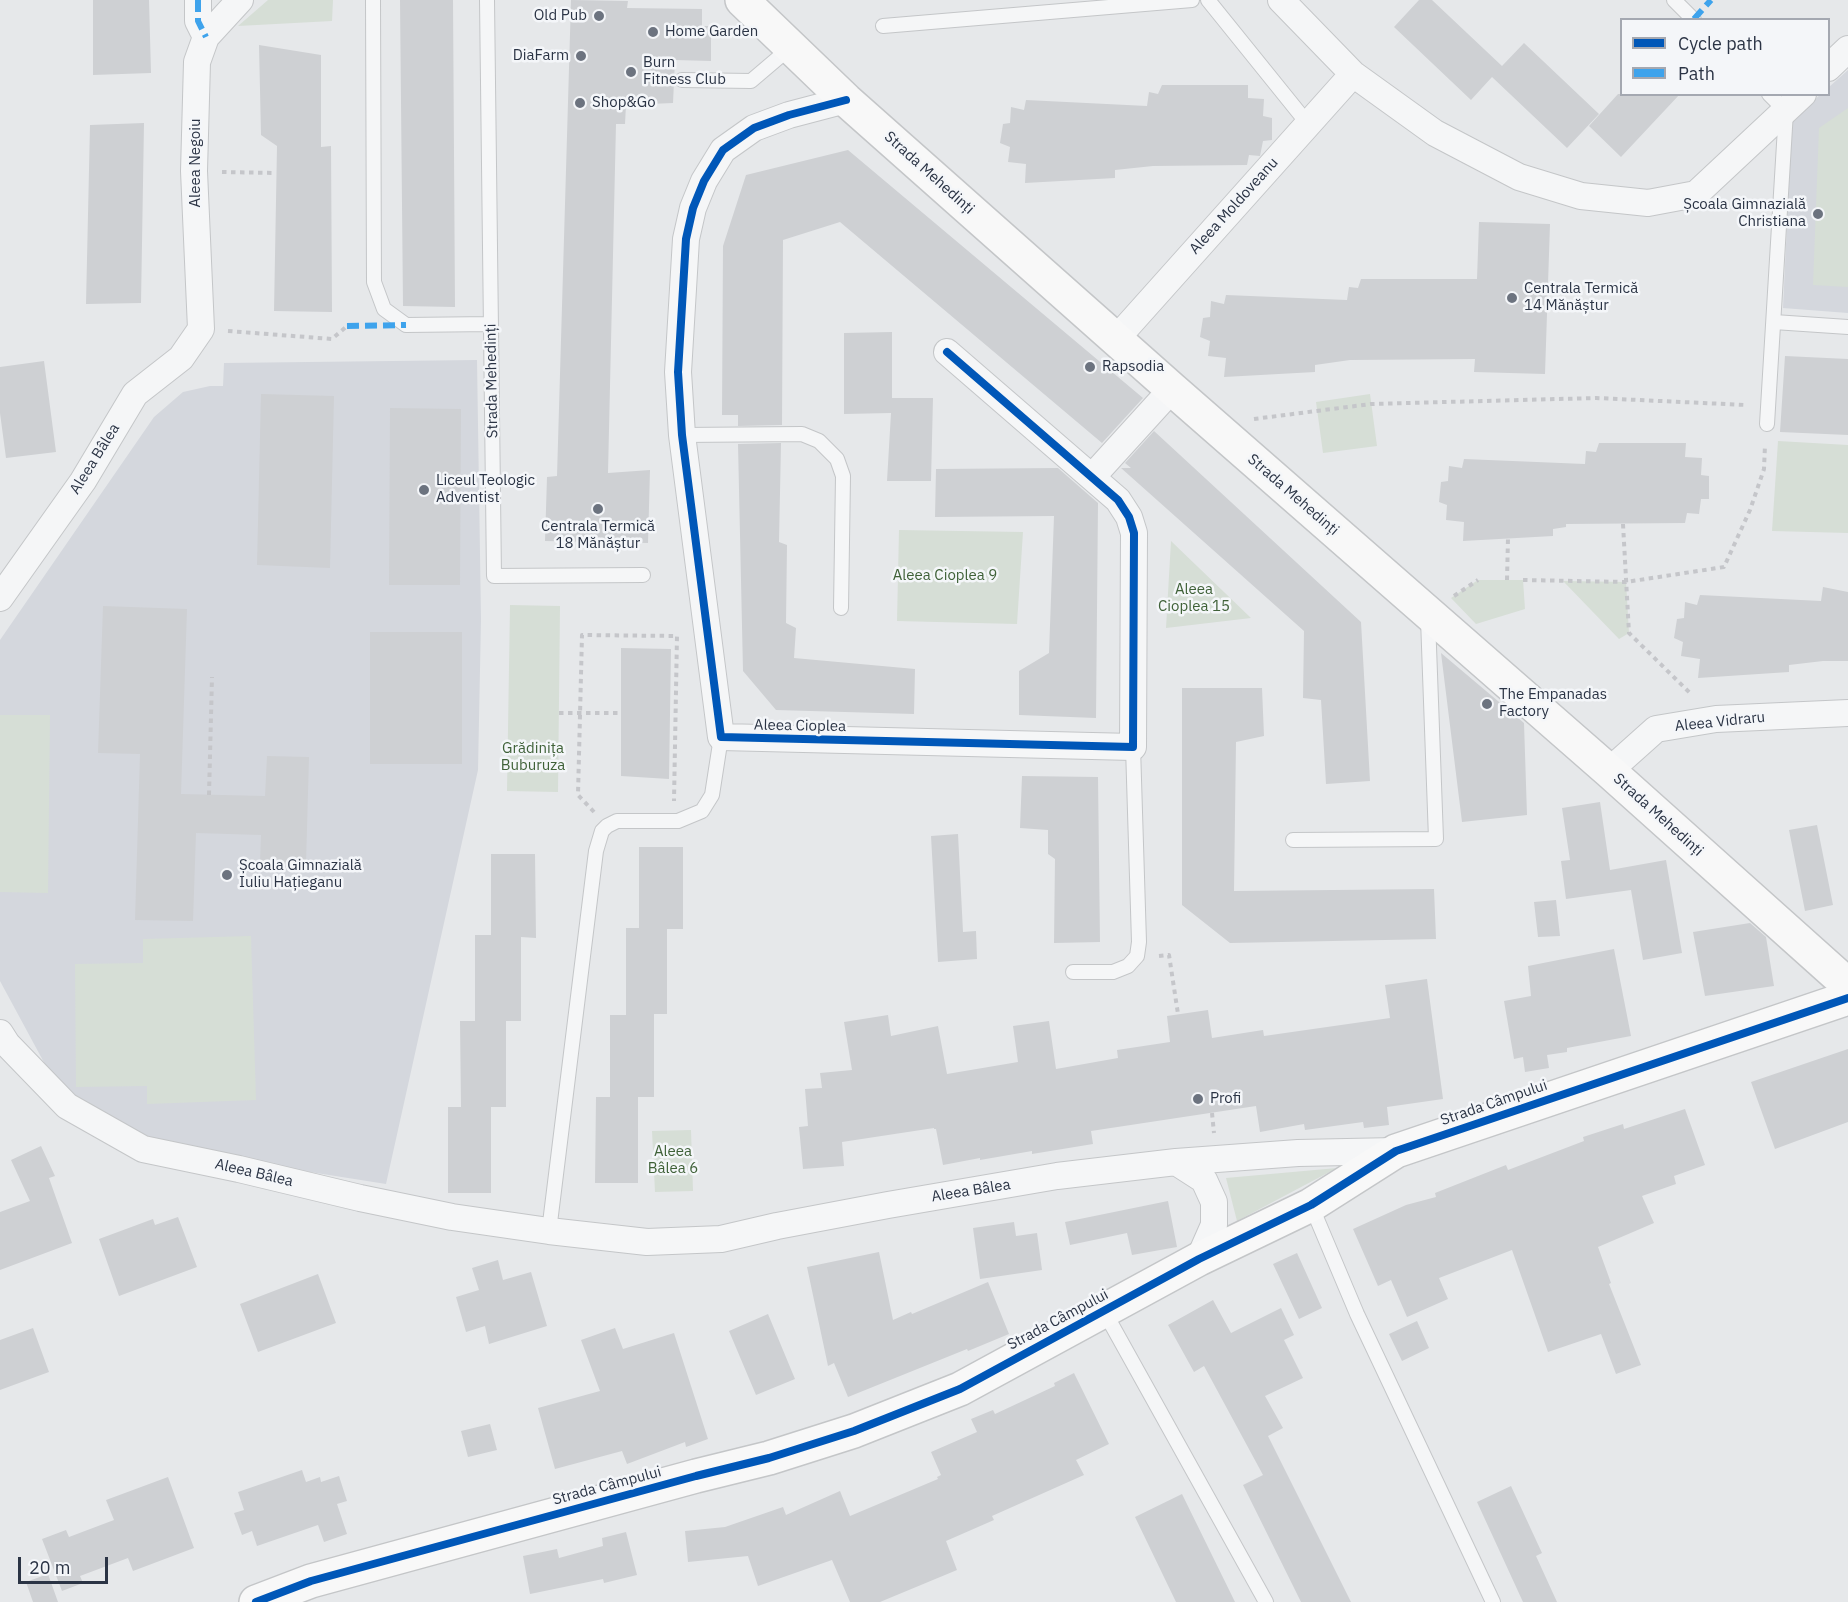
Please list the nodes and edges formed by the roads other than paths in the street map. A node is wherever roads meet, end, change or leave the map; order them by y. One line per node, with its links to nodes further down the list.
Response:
1 (198, 0): 12 (street)
2 (240, 0): 12 (street)
3 (373, 0): 22 (lane)
4 (487, 0): 22 (lane, Strada Mehedinți)
5 (742, 0): 13 (street, Strada Mehedinți)
6 (1192, 0): 11 (lane)
7 (1208, 0): 20 (lane)
8 (1674, 0): 10 (lane)
9 (1287, 2): 16 (street)
10 (1692, 18)
11 (883, 26)
12 (206, 37): 24 (street, Aleea Negoiu)
13 (791, 47): 17 (lane); 18 (street, Strada Mehedinți)
14 (1848, 49): 15 (street)
15 (1830, 66)
16 (1353, 74): 19 (street); 20 (street, Aleea Moldoveanu)
17 (682, 80)
18 (846, 100): 25 (street, Strada Mehedinți); 29 (street)
19 (1786, 100): 21 (lane)
20 (1308, 124): 25 (street, Aleea Moldoveanu)
21 (1774, 322): 23 (lane); 28 (lane)
22 (491, 324): 31 (lane, Strada Mehedinți)
23 (1848, 327)
24 (201, 329): 32 (street, Aleea Bâlea)
25 (1116, 339): 27 (street, Strada Mehedinți)
26 (947, 352): 30 (street)
27 (1172, 390): 30 (street); 34 (street, Strada Mehedinți)
28 (1767, 424)
29 (682, 435): 33 (lane); 36 (street)
30 (1092, 477): 37 (street)
31 (644, 575)
32 (0, 598)
33 (841, 608)
34 (1428, 614): 38 (street, Strada Mehedinți); 39 (lane)
35 (1848, 713): 38 (street, Aleea Vidraru)
36 (721, 737): 37 (street, Aleea Cioplea); 47 (lane)
37 (1133, 747): 40 (lane)
38 (1609, 771): 41 (street, Strada Mehedinți)
39 (1293, 840)
40 (1073, 972)
41 (1848, 985)
42 (1848, 998): 44 (street, Strada Câmpului)
43 (0, 1033): 47 (street, Aleea Bâlea)
44 (1396, 1151): 45 (street, Aleea Bâlea); 46 (street, Strada Câmpului)
45 (1176, 1162): 47 (street, Aleea Bâlea); 48 (street)
46 (1311, 1205): 48 (street, Strada Câmpului); 52 (lane)
47 (549, 1232)
48 (1198, 1259): 49 (street, Strada Câmpului)
49 (1104, 1311): 50 (street, Strada Câmpului); 51 (lane)
50 (256, 1602)
51 (1266, 1602)
52 (1493, 1602)

